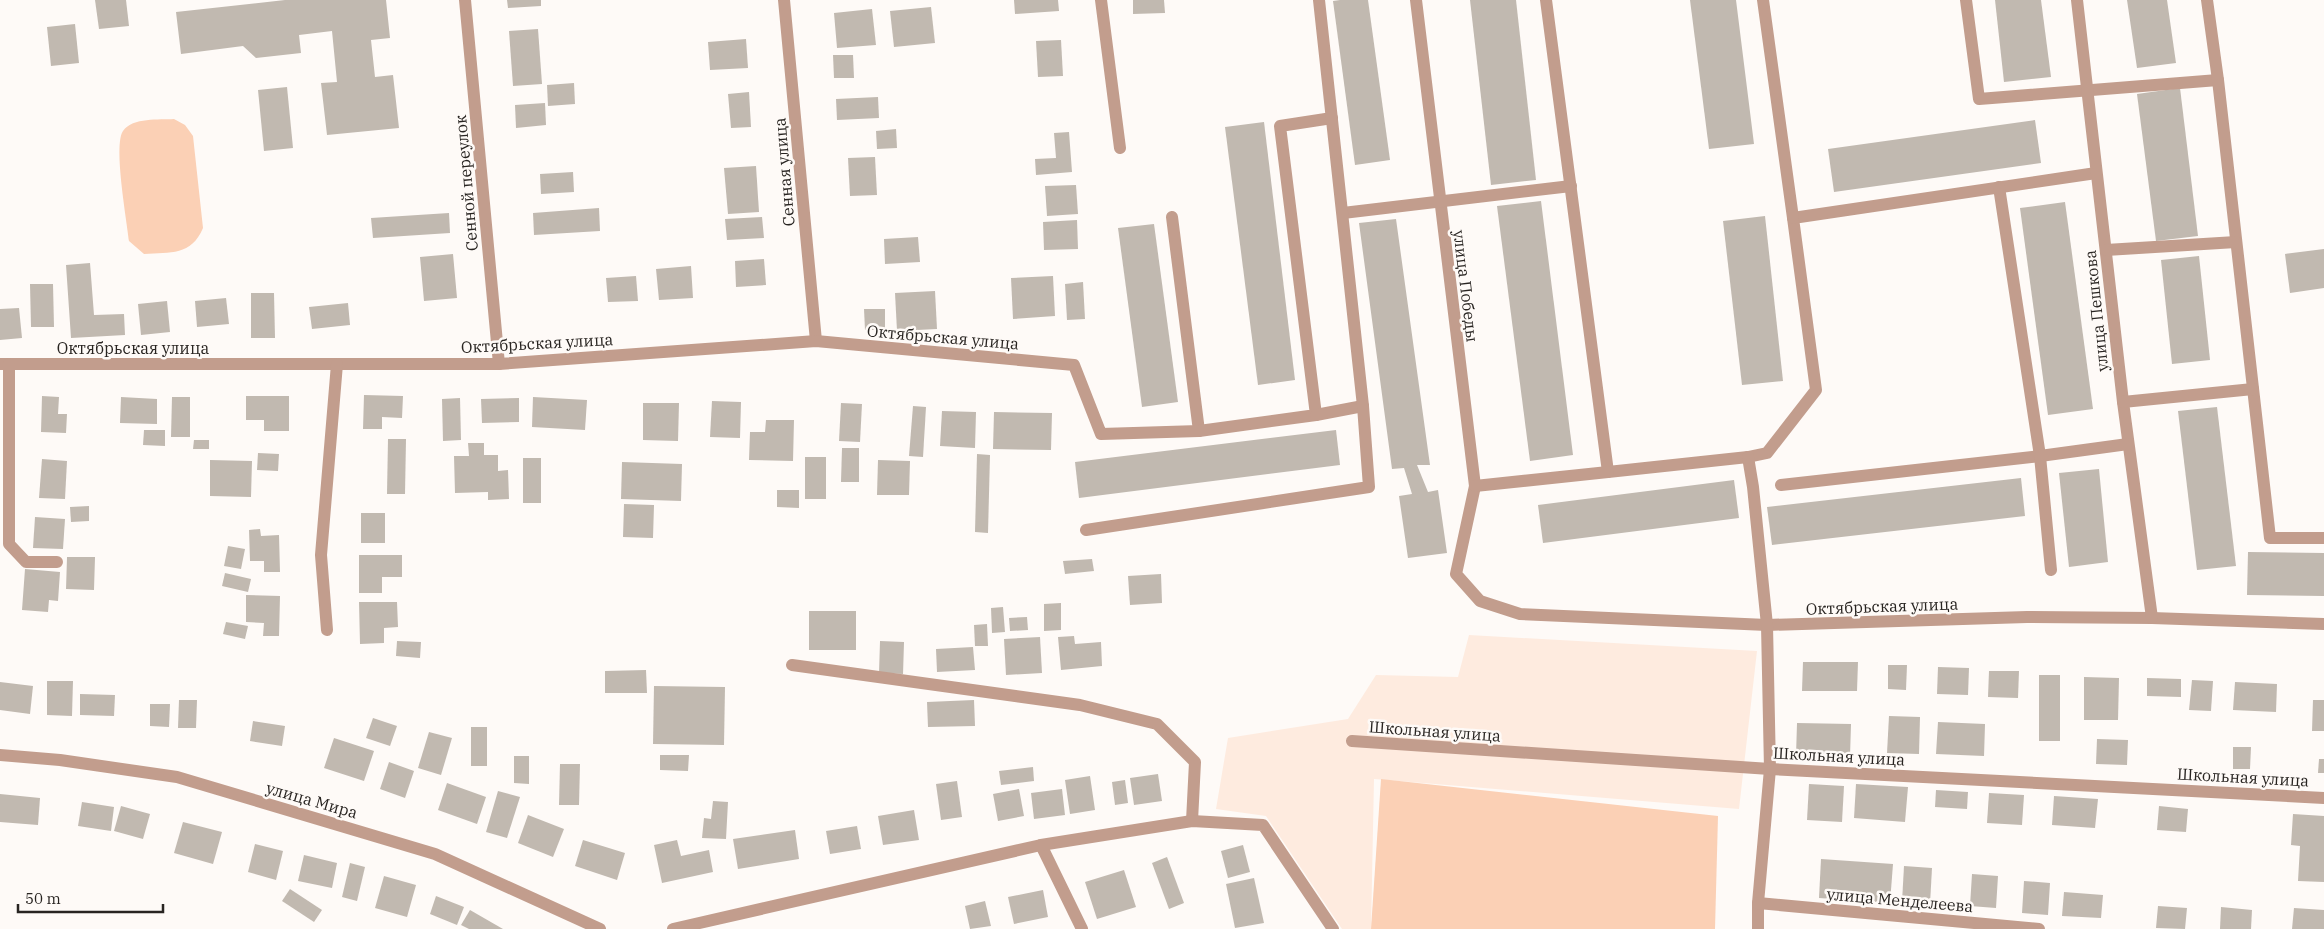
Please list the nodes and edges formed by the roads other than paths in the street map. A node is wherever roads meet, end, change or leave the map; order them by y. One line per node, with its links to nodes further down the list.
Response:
1 (465, 0): 27 (street, Сенной переулок)
2 (784, 0): 24 (street, Сенная улица)
3 (1102, 0): 14 (street)
4 (1319, 0): 13 (street)
5 (1416, 0): 18 (street, улица Победы)
6 (1546, 0): 16 (street)
7 (1763, 0): 21 (street)
8 (1966, 0): 12 (street)
9 (2077, 0): 12 (street, улица Пешкова)
10 (2207, 0): 11 (street)
11 (2218, 80): 12 (street); 22 (street)
12 (2087, 89): 15 (street, улица Пешкова)
13 (1332, 118): 19 (street); 31 (street)
14 (1120, 148)
15 (2096, 173): 17 (street); 23 (street, улица Пешкова)
16 (1570, 186): 18 (street); 36 (street)
17 (1999, 187): 21 (street); 34 (street)
18 (1439, 202): 19 (street); 38 (street, улица Победы)
19 (1343, 213): 30 (street)
20 (1172, 217): 32 (street)
21 (1794, 218): 35 (street)
22 (2236, 242): 23 (street); 28 (street)
23 (2106, 250): 29 (street, улица Пешкова)
24 (816, 341): 27 (street, Октябрьская улица); 32 (street, Октябрьская улица)
25 (4, 364): 26 (street, Октябрьская улица); 41 (street)
26 (337, 364): 27 (street, Октябрьская улица); 47 (street)
27 (499, 364)
28 (2253, 389): 29 (street); 40 (street)
29 (2123, 402): 33 (street, улица Пешкова)
30 (1363, 406): 31 (street); 39 (street)
31 (1316, 415): 32 (street)
32 (1199, 431)
33 (2128, 444): 34 (street); 44 (street, улица Пешкова)
34 (2040, 456): 37 (street); 42 (street)
35 (1748, 457): 36 (street); 46 (street)
36 (1608, 472): 38 (street)
37 (1781, 485)
38 (1475, 486): 43 (street, улица Победы)
39 (1086, 530)
40 (2324, 538)
41 (57, 562)
42 (2052, 570)
43 (1456, 574): 46 (street, Октябрьская улица)
44 (2152, 618): 45 (street, Октябрьская улица); 46 (street, Октябрьская улица)
45 (2324, 624)
46 (1767, 625): 51 (street)
47 (327, 630)
48 (792, 665): 53 (street)
49 (1352, 742): 51 (street, Школьная улица)
50 (0, 756): 56 (street, улица Мира)
51 (1770, 768): 52 (street, Школьная улица); 55 (street)
52 (2324, 798)
53 (1192, 821): 54 (street); 59 (street)
54 (1041, 845): 57 (street); 58 (street)
55 (1758, 903): 60 (street); 61 (street, улица Менделеева)
56 (600, 929)
57 (673, 929)
58 (1082, 929)
59 (1333, 929)
60 (1758, 929)
61 (2039, 929)

